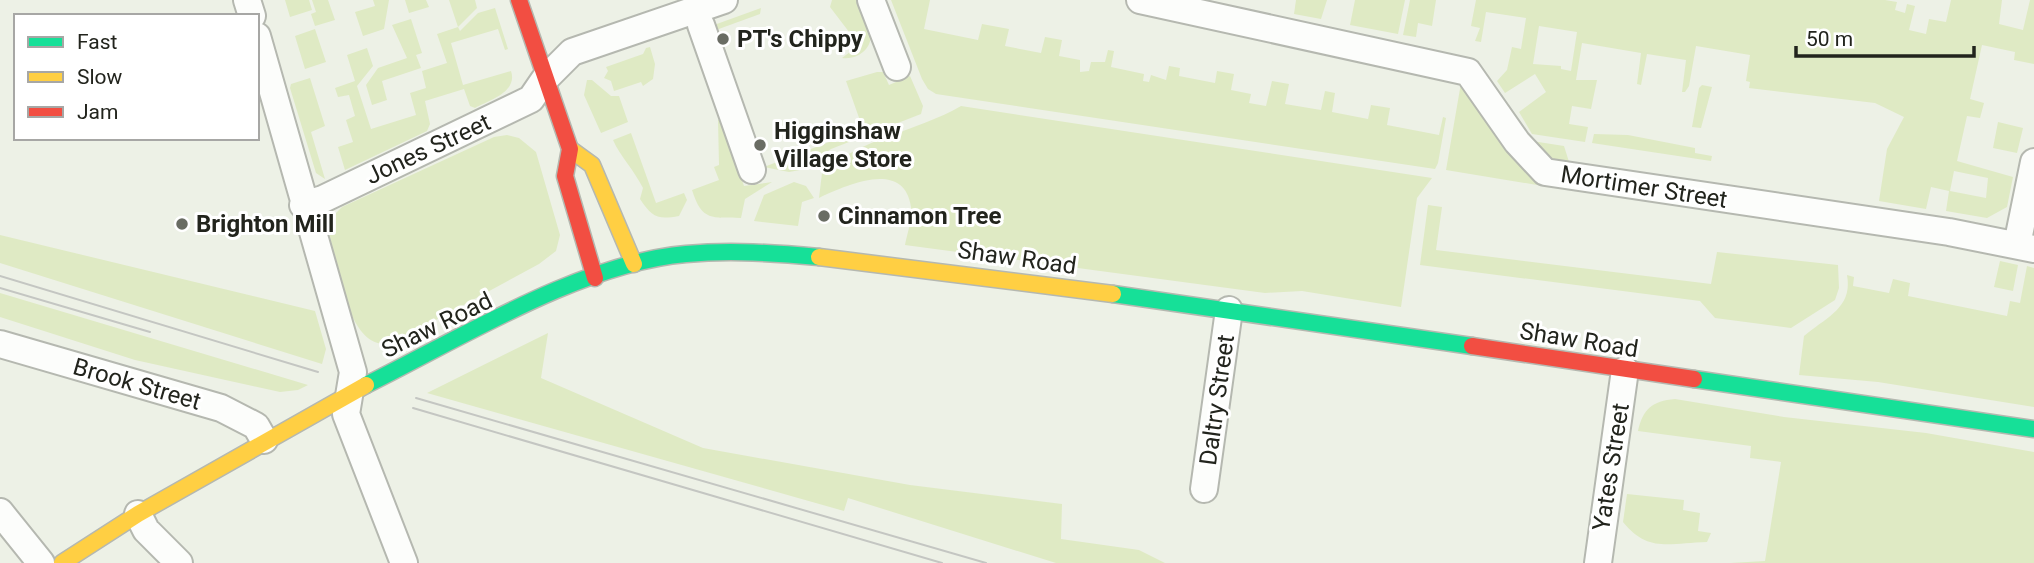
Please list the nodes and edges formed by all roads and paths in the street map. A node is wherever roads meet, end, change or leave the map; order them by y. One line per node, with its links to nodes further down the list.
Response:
1 (519, 0): 8 (main road)
2 (724, 0): 8 (street, Jones Street)
3 (871, 0): 7 (street)
4 (1140, 0): 13 (street, Mortimer Street)
5 (701, 24): 11 (street)
6 (259, 43): 12 (street)
7 (897, 67)
8 (544, 80): 9 (main road); 12 (street, Jones Street)
9 (570, 149): 14 (main road); 15 (main road)
10 (2034, 162): 13 (street)
11 (752, 170)
12 (303, 205): 19 (street)
13 (2025, 247)
14 (634, 264): 15 (main road, Shaw Road); 16 (main road, Shaw Road)
15 (595, 278): 19 (main road, Shaw Road)
16 (1229, 310): 18 (main road, Shaw Road); 22 (street, Daltry Street)
17 (0, 344): 21 (street, Brook Street)
18 (1625, 370): 20 (main road, Shaw Road); 29 (street, Yates Street)
19 (350, 393): 21 (main road, Shaw Road); 28 (street)
20 (2034, 429)
21 (264, 440): 24 (main road, Shaw Road)
22 (1204, 489)
23 (0, 512): 25 (street)
24 (138, 514): 26 (main road, Shaw Road); 27 (street)
25 (41, 563)
26 (62, 563)
27 (180, 563)
28 (404, 563)
29 (1598, 563)

